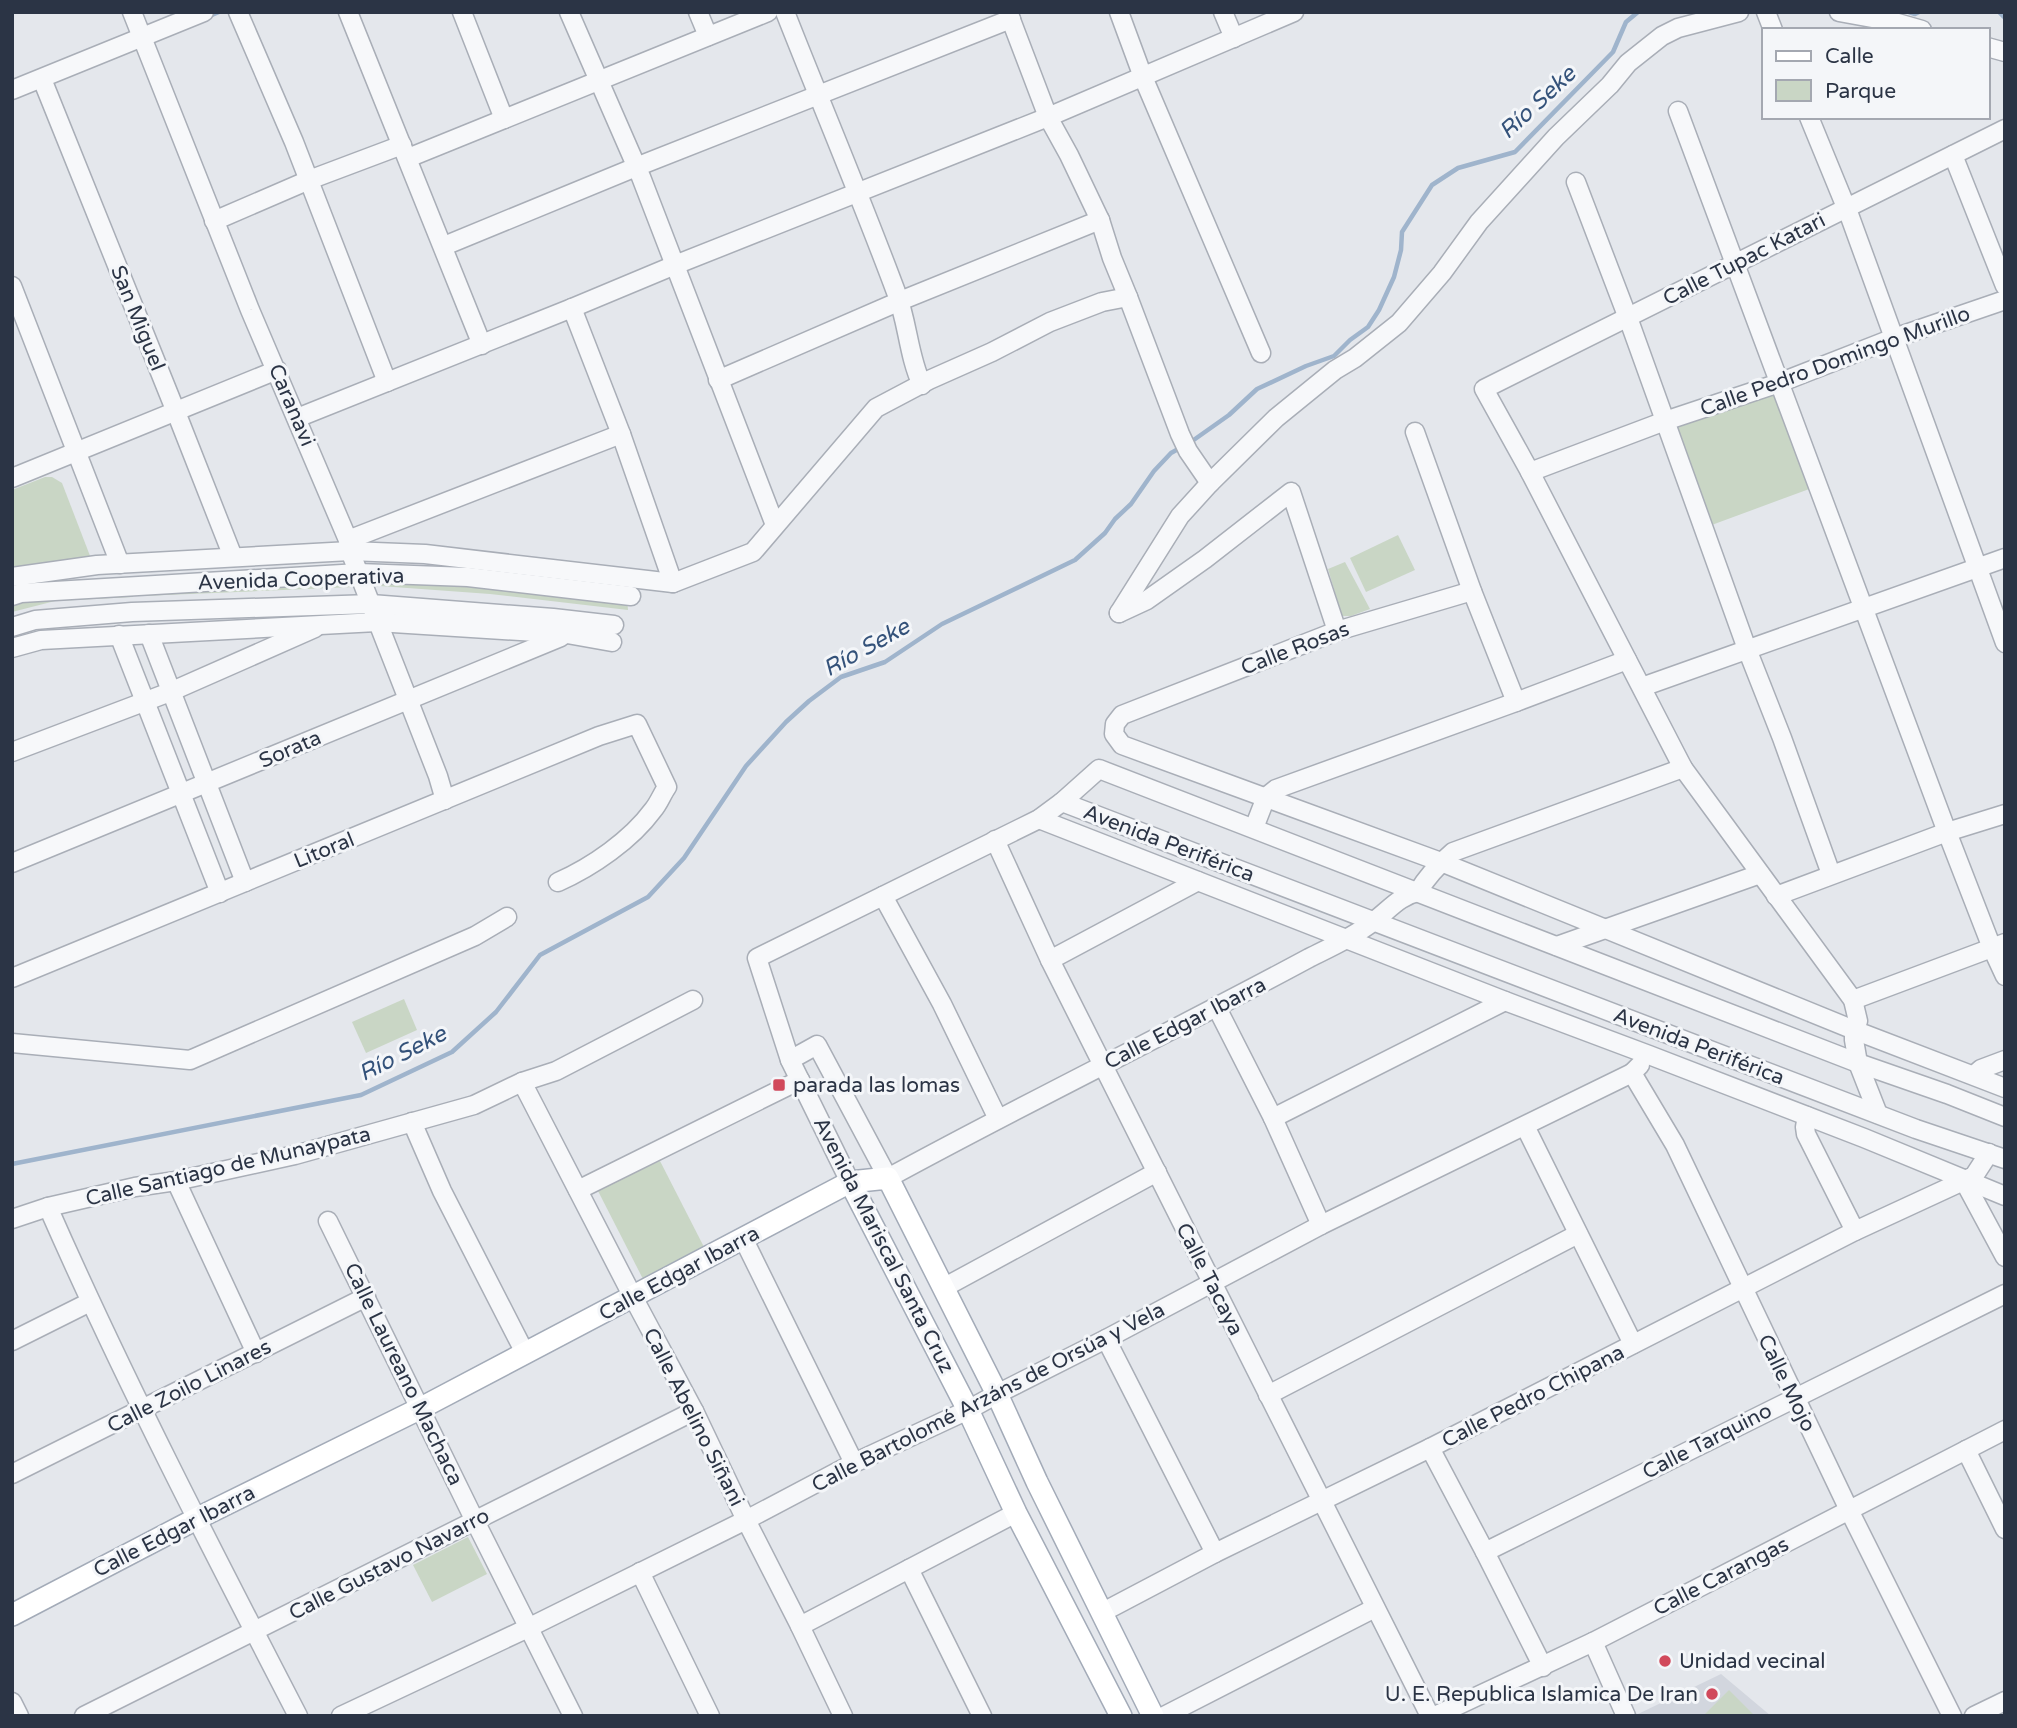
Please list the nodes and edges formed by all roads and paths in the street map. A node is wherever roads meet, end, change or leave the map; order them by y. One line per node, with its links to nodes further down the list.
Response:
1 (132, 12): 18 (street, Caranavi)
2 (204, 12): 18 (street)
3 (238, 12): 33 (street)
4 (348, 12): 30 (street)
5 (462, 12): 27 (street)
6 (569, 12): 22 (street)
7 (698, 12): 17 (street)
8 (768, 12): 17 (street)
9 (785, 12): 24 (street)
10 (1119, 12): 20 (street)
11 (1223, 12): 19 (street)
12 (1294, 12): 19 (street)
13 (1739, 12): 65 (street)
14 (1839, 12): 16 (street)
15 (1009, 15): 24 (street); 26 (street)
16 (1915, 28)
17 (708, 36): 22 (street)
18 (142, 37): 21 (street); 38 (street, Caranavi)
19 (1234, 38): 20 (street)
20 (1143, 77): 26 (street); 51 (street)
21 (42, 79): 23 (street); 57 (street, San Miguel)
22 (598, 80): 27 (street); 32 (street)
23 (12, 90)
24 (818, 96): 32 (street); 35 (street)
25 (1678, 111): 40 (street)
26 (1048, 117): 35 (street); 37 (street)
27 (504, 119): 30 (street)
28 (1810, 119): 36 (street)
29 (2005, 129): 31 (street, Calle Tupac Katari)
30 (405, 151): 33 (street); 39 (street)
31 (1953, 155): 36 (street, Calle Tupac Katari); 43 (street)
32 (636, 167): 39 (street); 41 (street)
33 (309, 180): 38 (street); 54 (street)
34 (1576, 182): 48 (street)
35 (859, 193): 41 (street); 46 (street)
36 (1846, 208): 40 (street, Calle Tupac Katari); 49 (street)
37 (1100, 220): 44 (street); 46 (street)
38 (214, 221): 52 (street, Caranavi)
39 (444, 246): 50 (street)
40 (1735, 264): 48 (street, Calle Tupac Katari); 55 (street)
41 (675, 265): 47 (street); 53 (street)
42 (12, 286): 62 (street)
43 (2005, 286)
44 (1128, 297): 56 (street); 65 (street)
45 (2005, 300): 49 (street, Calle Pedro Domingo Murillo)
46 (900, 301): 53 (street); 56 (street)
47 (572, 308): 50 (street); 61 (street)
48 (1628, 318): 59 (street); 63 (street, Calle Tupac Katari)
49 (1894, 338): 55 (street, Calle Pedro Domingo Murillo); 71 (street)
50 (482, 345): 54 (street)
51 (1261, 353)
52 (277, 369): 57 (street); 58 (street, Caranavi)
53 (718, 380): 66 (street)
54 (387, 382): 58 (street)
55 (1779, 383): 59 (street, Calle Pedro Domingo Murillo); 79 (street)
56 (922, 385): 66 (street)
57 (176, 412): 62 (street); 68 (street, San Miguel)
58 (297, 418): 67 (street, Caranavi)
59 (1665, 421): 63 (street, Calle Pedro Domingo Murillo); 89 (street)
60 (1415, 432): 75 (street)
61 (621, 434): 67 (street); 74 (street)
62 (78, 453): 64 (street); 70 (street)
63 (1530, 472): 90 (street)
64 (12, 478)
65 (1210, 483): 83 (street)
66 (775, 525): 74 (street)
67 (349, 546): 68 (street); 72 (street, Caranavi); 74 (street)
68 (233, 557): 70 (street)
69 (2005, 558): 71 (street)
70 (120, 564): 73 (street)
71 (1976, 568): 79 (street); 87 (street)
72 (359, 573): 76 (street, Avenida Cooperativa); 77 (street, Avenida Cooperativa); 78 (street, Caranavi)
73 (12, 578)
74 (673, 583)
75 (1472, 591): 83 (street, Calle Rosas); 95 (street)
76 (12, 596)
77 (631, 596)
78 (371, 604): 80 (street, Caranavi); 82 (street, Avenida Cooperativa); 84 (street, Avenida Cooperativa)
79 (1863, 607): 89 (street); 106 (street)
80 (377, 622): 81 (street); 84 (street); 93 (street, Caranavi)
81 (316, 624): 86 (street); 92 (street)
82 (12, 627)
83 (1337, 631): 100 (street, Calle Rosas)
84 (567, 634): 93 (street, Sorata)
85 (119, 635): 86 (street); 88 (street); 94 (street)
86 (149, 635): 92 (street)
87 (2005, 643)
88 (12, 648)
89 (1747, 649): 91 (street); 111 (street)
90 (1627, 660): 91 (street); 95 (street)
91 (1642, 687): 97 (street)
92 (170, 692): 94 (street); 98 (street)
93 (407, 699): 98 (street, Sorata); 101 (street, Caranavi)
94 (145, 701): 96 (street); 99 (street)
95 (1516, 702): 100 (street)
96 (12, 752)
97 (1683, 768): 108 (street); 110 (street)
98 (206, 784): 99 (street, Sorata); 113 (street)
99 (181, 794): 109 (street, Sorata); 116 (street)
100 (1266, 797): 105 (street); 108 (street)
101 (445, 800): 113 (street, Litoral); 114 (street, Litoral)
102 (1062, 802): 104 (street); 105 (street, Avenida Periférica); 120 (street, Avenida Periférica)
103 (2005, 814): 106 (street)
104 (1039, 819): 107 (street); 112 (street)
105 (1254, 828): 115 (street, Avenida Periférica)
106 (1947, 832): 111 (street); 123 (street)
107 (995, 840): 117 (street); 125 (street, Calle Tacaya)
108 (1441, 862): 115 (street); 121 (street)
109 (12, 863)
110 (1760, 874): 118 (street); 121 (street)
111 (1831, 874): 118 (street)
112 (1198, 881): 122 (street); 125 (street)
113 (245, 882): 116 (street, Litoral)
114 (558, 882)
115 (1418, 892): 120 (street, Calle Edgar Ibarra); 124 (street, Avenida Periférica)
116 (220, 893): 127 (street, Litoral)
117 (883, 896): 135 (street); 148 (street)
118 (1776, 896): 129 (street)
119 (507, 917): 133 (street)
120 (1374, 922): 122 (street, Calle Edgar Ibarra); 144 (street, Avenida Periférica)
121 (1604, 930): 124 (street); 132 (street)
122 (1346, 939): 130 (street); 131 (street, Calle Edgar Ibarra)
123 (1998, 945): 126 (street); 129 (street)
124 (1557, 946): 137 (street, Avenida Periférica)
125 (1050, 960): 138 (street, Calle Tacaya)
126 (2005, 976)
127 (12, 978)
128 (693, 1000): 142 (street, Calle Santiago de Munaypata)
129 (1853, 1000): 132 (street)
130 (1505, 1001): 134 (street); 147 (street)
131 (1217, 1008): 138 (street, Calle Edgar Ibarra); 147 (street)
132 (1854, 1030): 137 (street); 140 (street)
133 (12, 1044)
134 (1649, 1055): 139 (street); 145 (street)
135 (790, 1060): 141 (street, Avenida Mariscal Santa Cruz); 153 (street, Avenida Mariscal Santa Cruz)
136 (2005, 1060): 140 (street)
137 (1857, 1063): 144 (street); 146 (street, Avenida Periférica)
138 (1103, 1066): 148 (street, Calle Edgar Ibarra); 152 (street, Calle Tacaya)
139 (1632, 1073): 150 (street, Calle Bartolomé Arzáns de Orsúa y Vela); 169 (street, Calle Mojo)
140 (1974, 1075): 143 (street)
141 (800, 1080): 156 (street, Avenida Mariscal Santa Cruz); 157 (street)
142 (522, 1082): 149 (street, Calle Santiago de Munaypata); 157 (street, Calle Abelino Siñani)
143 (2005, 1088)
144 (1878, 1114): 151 (street, Avenida Periférica)
145 (1807, 1116): 154 (street); 163 (street)
146 (2005, 1117)
147 (1273, 1118): 162 (street)
148 (998, 1119): 153 (street, Calle Edgar Ibarra)
149 (412, 1122): 155 (street, Calle Santiago de Munaypata); 178 (street)
150 (1525, 1126): 162 (street, Calle Bartolomé Arzáns de Orsúa y Vela); 164 (street)
151 (1997, 1156): 154 (street, Calle Pedro Chipana)
152 (1157, 1172): 167 (street, Calle Tacaya); 168 (street)
153 (888, 1178): 156 (main road, Calle Edgar Ibarra); 168 (main road, Avenida Mariscal Santa Cruz)
154 (1963, 1180): 158 (street); 163 (street, Calle Pedro Chipana); 166 (street)
155 (176, 1181): 159 (street, Calle Santiago de Munaypata); 177 (street)
156 (850, 1182): 165 (main road, Calle Edgar Ibarra); 184 (main road, Avenida Mariscal Santa Cruz)
157 (578, 1190): 172 (street, Calle Abelino Siñani)
158 (2005, 1196)
159 (48, 1208): 160 (street, Calle Santiago de Munaypata); 173 (street)
160 (12, 1219)
161 (328, 1221): 171 (street, Calle Laureano Machaca)
162 (1321, 1225): 167 (street, Calle Bartolomé Arzáns de Orsúa y Vela)
163 (1855, 1231): 169 (street, Calle Pedro Chipana)
164 (1578, 1234): 176 (street); 180 (street)
165 (743, 1238): 172 (main road, Calle Edgar Ibarra); 189 (street)
166 (2005, 1257)
167 (1212, 1283): 174 (street, Calle Bartolomé Arzáns de Orsúa y Vela); 180 (street, Calle Tacaya)
168 (943, 1288): 179 (main road, Avenida Mariscal Santa Cruz)
169 (1742, 1288): 176 (street, Calle Pedro Chipana); 181 (street, Calle Mojo)
170 (2005, 1294): 181 (street, Calle Tarquino)
171 (366, 1297): 177 (street, Calle Zoilo Linares); 182 (street, Calle Laureano Machaca)
172 (633, 1297): 178 (main road, Calle Edgar Ibarra); 185 (street, Calle Abelino Siñani)
173 (90, 1302): 175 (street); 183 (street)
174 (1106, 1339): 179 (street, Calle Bartolomé Arzáns de Orsúa y Vela); 199 (street)
175 (12, 1341)
176 (1633, 1344): 187 (street, Calle Pedro Chipana)
177 (256, 1353): 183 (street, Calle Zoilo Linares)
178 (525, 1353): 182 (main road, Calle Edgar Ibarra)
179 (997, 1394): 184 (street, Calle Bartolomé Arzáns de Orsúa y Vela); 203 (main road, Avenida Mariscal Santa Cruz)
180 (1268, 1395): 191 (street, Calle Tacaya)
181 (1794, 1397): 192 (street, Calle Mojo); 198 (street, Calle Tarquino)
182 (421, 1408): 194 (main road, Calle Edgar Ibarra); 196 (street, Calle Laureano Machaca)
183 (142, 1410): 190 (street, Calle Zoilo Linares); 194 (street)
184 (968, 1410): 189 (street, Calle Bartolomé Arzáns de Orsúa y Vela); 193 (main road, Avenida Mariscal Santa Cruz)
185 (694, 1411): 195 (street, Calle Abelino Siñani); 196 (street, Calle Gustavo Navarro)
186 (2005, 1430): 188 (street, Calle Carangas)
187 (1430, 1448): 191 (street, Calle Pedro Chipana); 198 (street)
188 (1966, 1450): 192 (street, Calle Carangas); 197 (street)
189 (854, 1463): 195 (street, Calle Bartolomé Arzáns de Orsúa y Vela)
190 (12, 1474)
191 (1321, 1501): 199 (street, Calle Pedro Chipana); 202 (street, Calle Tacaya)
192 (1849, 1510): 208 (street, Calle Carangas); 225 (street, Calle Mojo)
193 (1016, 1513): 200 (street); 220 (main road, Avenida Mariscal Santa Cruz)
194 (196, 1519): 204 (main road, Calle Edgar Ibarra); 207 (street)
195 (746, 1520): 201 (street, Calle Bartolomé Arzáns de Orsúa y Vela); 205 (street, Calle Abelino Siñani)
196 (475, 1521): 206 (street, Calle Laureano Machaca); 207 (street, Calle Gustavo Navarro)
197 (2005, 1529)
198 (1485, 1552): 209 (street)
199 (1215, 1553): 203 (street, Calle Pedro Chipana)
200 (909, 1569): 205 (street); 219 (street)
201 (640, 1572): 206 (street, Calle Bartolomé Arzáns de Orsúa y Vela); 217 (street)
202 (1375, 1608): 222 (street); 223 (street, Calle Tacaya)
203 (1103, 1612): 221 (main road, Avenida Mariscal Santa Cruz)
204 (12, 1615)
205 (800, 1626): 218 (street, Calle Abelino Siñani)
206 (528, 1628): 215 (street, Calle Bartolomé Arzáns de Orsúa y Vela); 216 (street, Calle Laureano Machaca)
207 (254, 1632): 213 (street, Calle Gustavo Navarro); 214 (street)
208 (1594, 1642): 209 (street, Calle Carangas); 224 (street)
209 (1543, 1667): 223 (street, Calle Carangas)
210 (2005, 1701): 226 (street)
211 (12, 1702): 212 (street)
212 (19, 1716)
213 (84, 1716)
214 (298, 1716)
215 (341, 1716)
216 (573, 1716)
217 (710, 1716)
218 (843, 1716)
219 (982, 1716)
220 (1121, 1716)
221 (1153, 1716)
222 (1164, 1716)
223 (1432, 1716)
224 (1626, 1716)
225 (1952, 1716)
226 (1974, 1716)

